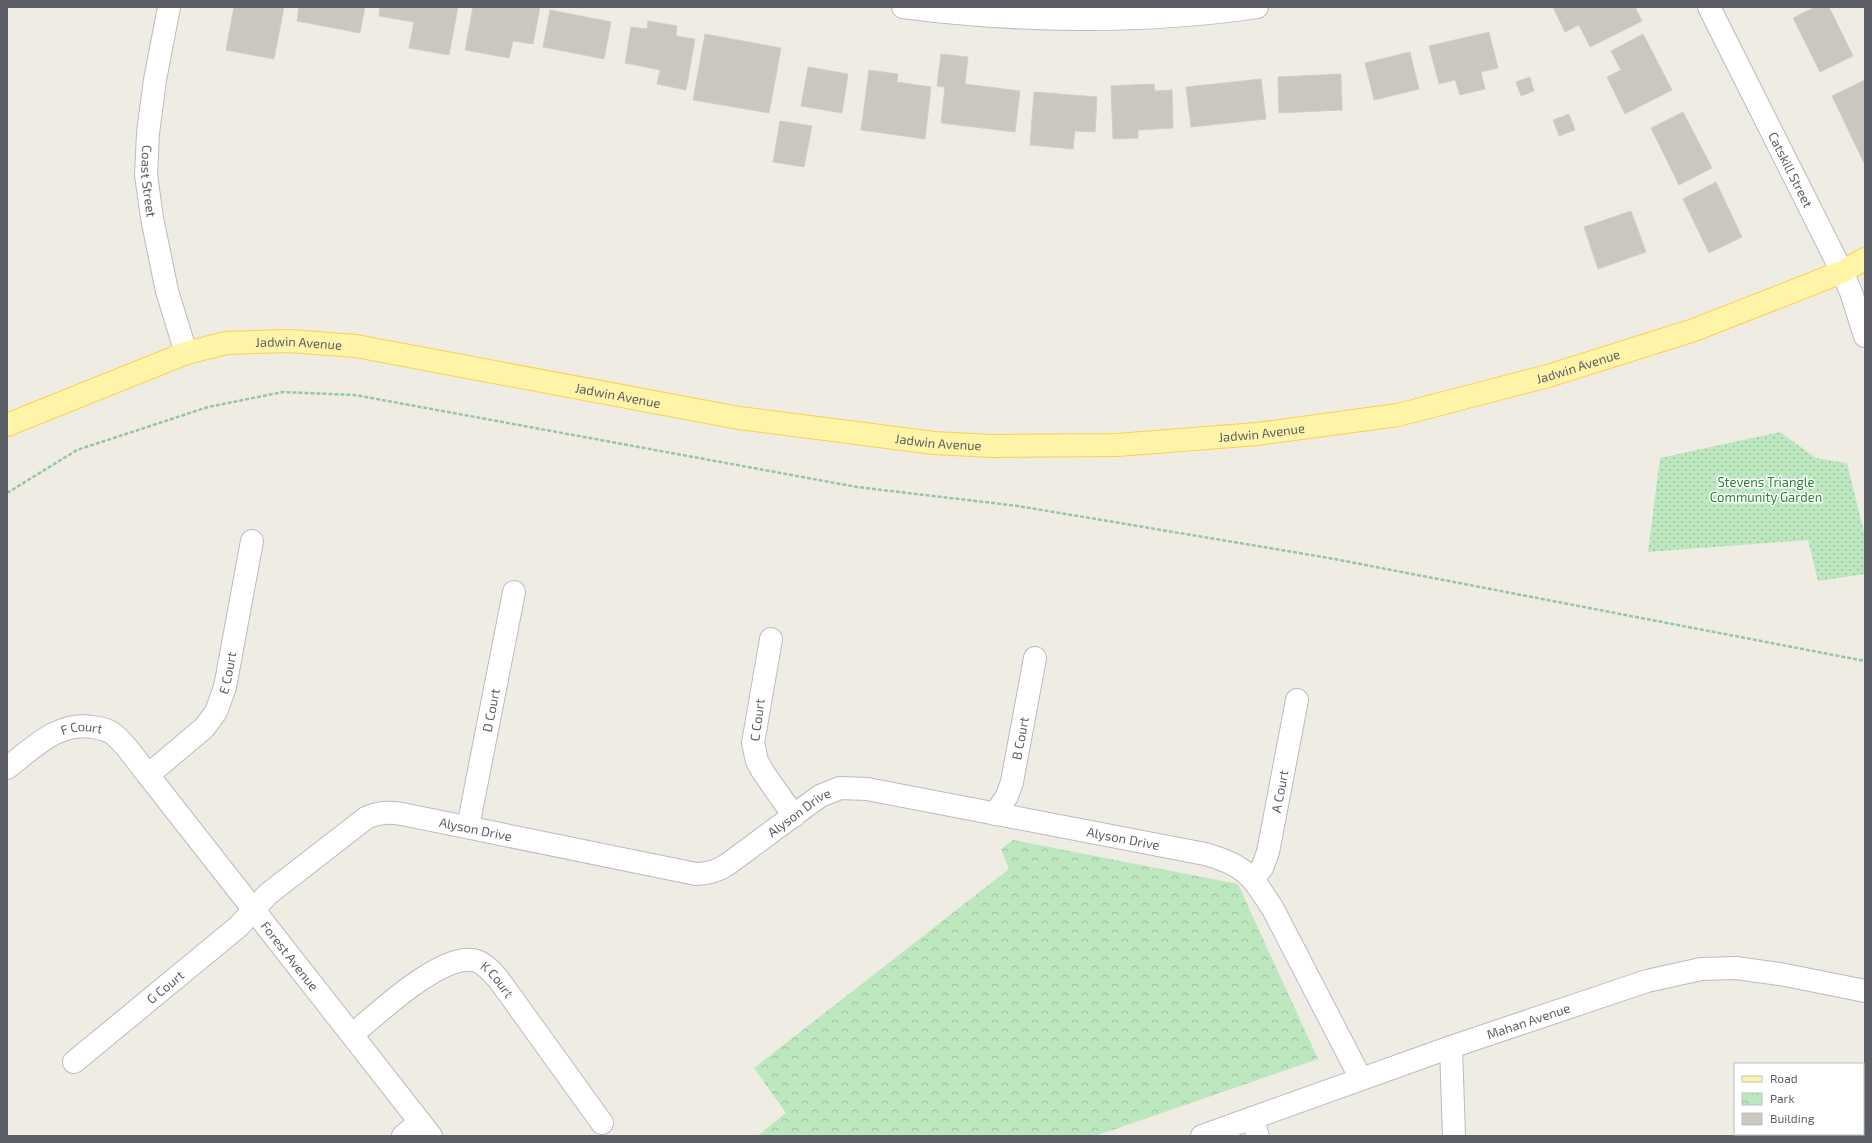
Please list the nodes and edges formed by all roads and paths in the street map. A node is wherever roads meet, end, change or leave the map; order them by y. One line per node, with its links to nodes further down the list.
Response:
1 (169, 7): 8 (street, Coast Street)
2 (903, 7): 3 (street)
3 (1257, 7)
4 (1709, 7): 6 (street, Catskill Street)
5 (1865, 259): 6 (main road, Jadwin Avenue)
6 (1842, 272): 7 (street, Catskill Street); 8 (main road, Jadwin Avenue)
7 (1865, 336)
8 (186, 353): 9 (main road, Jadwin Avenue)
9 (7, 425)
10 (7, 493): 15 (path)
11 (252, 541): 18 (street, E Court)
12 (514, 592): 21 (street, D Court)
13 (771, 639): 20 (street, C Court)
14 (1034, 658): 19 (street, B Court)
15 (1865, 661)
16 (1297, 700): 22 (street, A Court)
17 (7, 768): 18 (street, F Court)
18 (148, 775): 23 (street, Forest Avenue)
19 (995, 814): 20 (street, Alyson Drive); 22 (street, Alyson Drive)
20 (794, 816): 21 (street, Alyson Drive)
21 (468, 827): 23 (street, Alyson Drive)
22 (1253, 879): 28 (street, Alyson Drive)
23 (254, 910): 25 (street, Forest Avenue); 27 (street, G Court)
24 (1865, 991): 26 (street, Mahan Avenue)
25 (352, 1035): 29 (street, K Court); 31 (street, Forest Avenue)
26 (1451, 1047): 28 (street, Mahan Avenue); 34 (street)
27 (74, 1062)
28 (1362, 1078): 30 (street, Mahan Avenue)
29 (602, 1123)
30 (1255, 1127): 33 (street, Mahan Avenue)
31 (426, 1129): 32 (street)
32 (403, 1136)
33 (1202, 1136)
34 (1454, 1136)

